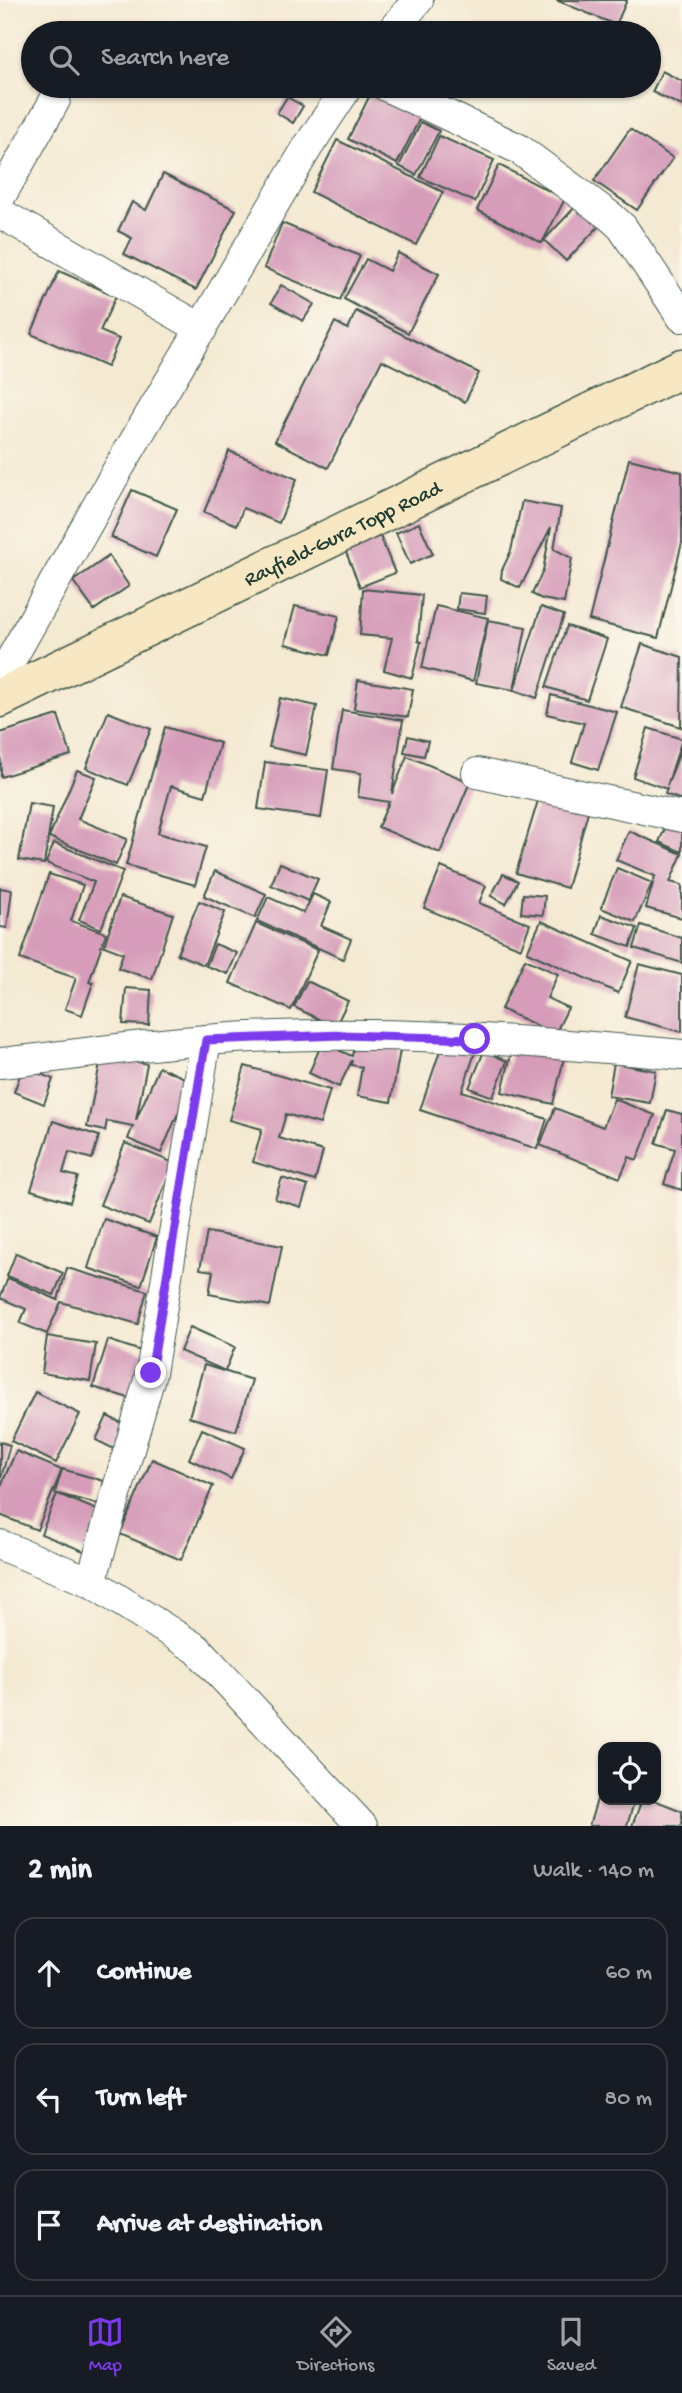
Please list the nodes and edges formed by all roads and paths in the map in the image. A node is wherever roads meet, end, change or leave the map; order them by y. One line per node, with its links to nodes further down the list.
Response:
1 (418, 0): 2 (street)
2 (400, 21)
3 (340, 98): 9 (street)
4 (411, 98): 8 (street)
5 (55, 100): 6 (street)
6 (0, 197)
7 (0, 213): 9 (street)
8 (682, 317)
9 (202, 329): 11 (street)
10 (682, 368): 12 (street, Rayfield-Gura Topp Road)
11 (0, 679)
12 (0, 698)
13 (477, 773): 14 (street)
14 (682, 817)
15 (206, 1040): 16 (street); 17 (street); 19 (street)
16 (682, 1055)
17 (0, 1063)
18 (0, 1545): 19 (street)
19 (91, 1581): 20 (street)
20 (362, 1826)

